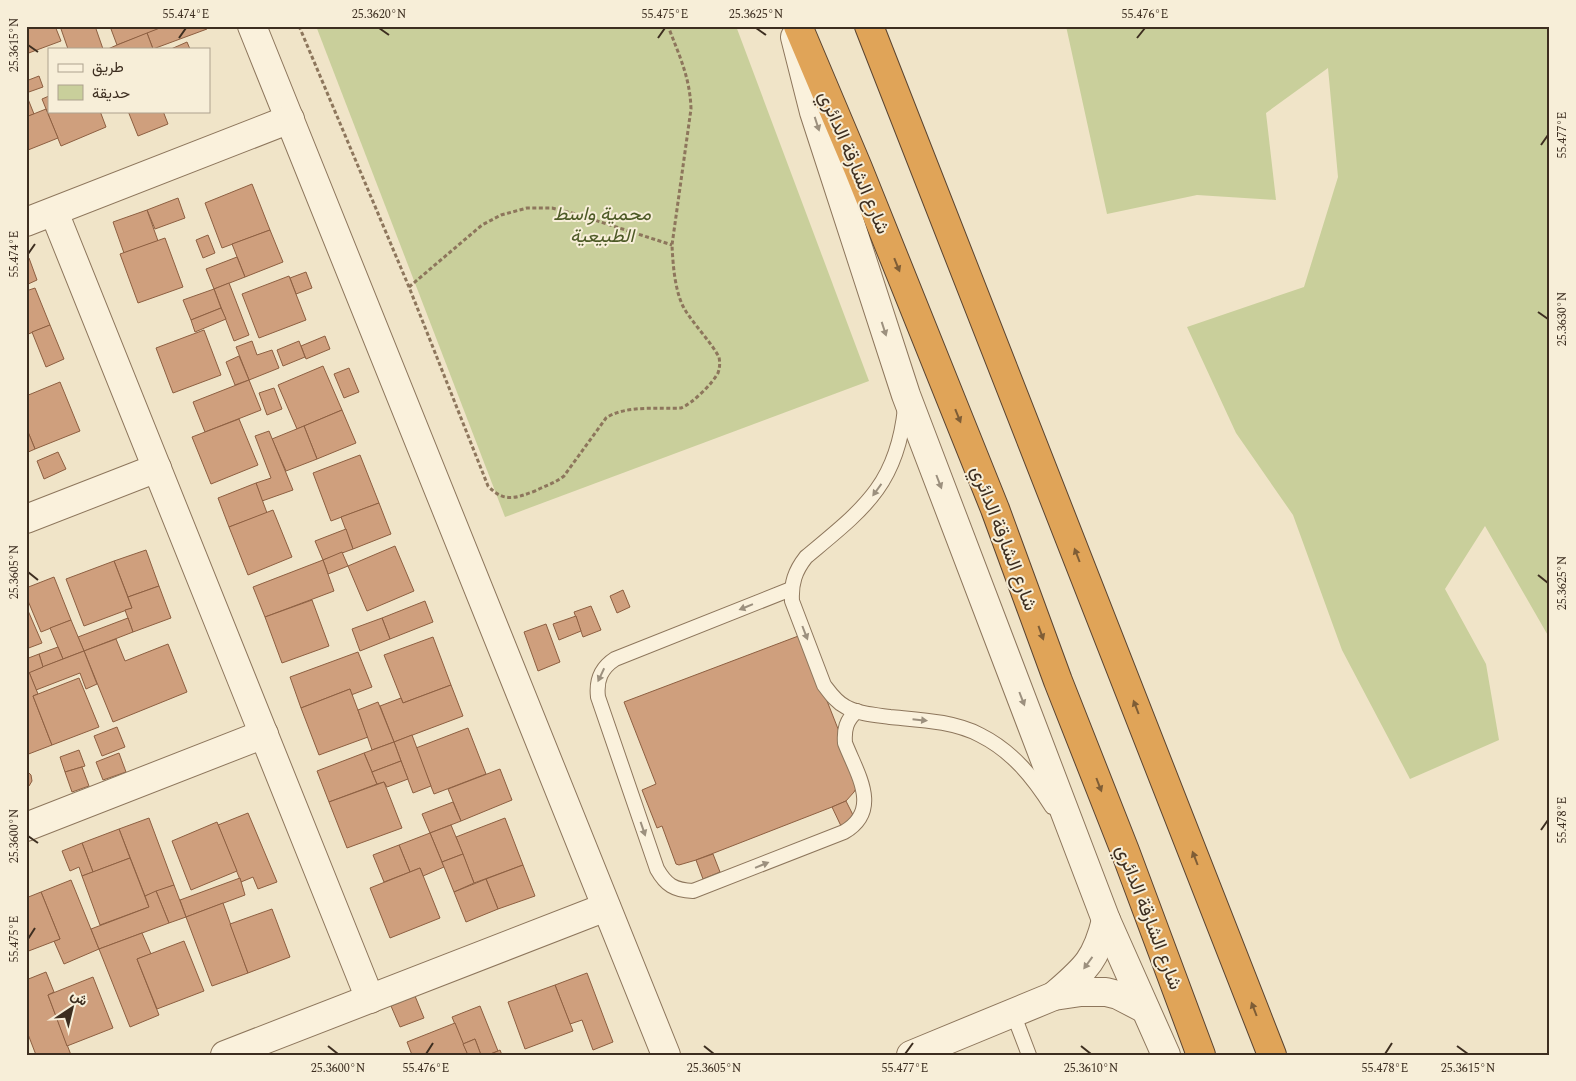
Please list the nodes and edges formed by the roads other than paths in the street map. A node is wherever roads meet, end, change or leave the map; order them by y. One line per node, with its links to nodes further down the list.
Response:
1 (252, 26): 5 (street)
2 (793, 26): 8 (street, one-way to 8)
3 (798, 26): 28 (highway, شارع الشارقة الدائري, one-way to 28)
4 (870, 26): 29 (highway, one-way to 4)
5 (290, 119): 6 (street); 16 (street)
6 (54, 212): 7 (street); 9 (street)
7 (26, 222)
8 (906, 395): 11 (lane, one-way to 11); 15 (street, one-way to 15)
9 (157, 468): 10 (street); 13 (street)
10 (26, 519)
11 (791, 589): 12 (lane, one-way to 12); 12 (lane, one-way to 12)
12 (857, 711): 15 (lane, one-way to 15)
13 (264, 734): 14 (street); 19 (street)
14 (26, 827)
15 (1080, 850): 17 (street)
16 (606, 908): 19 (street); 24 (street)
17 (1106, 920): 18 (street, one-way to 18); 20 (street)
18 (1054, 996): 20 (street); 21 (street)
19 (370, 999): 23 (street)
20 (1145, 1009): 27 (street)
21 (1013, 1013): 22 (street); 26 (lane)
22 (942, 1049): 25 (street)
23 (225, 1055)
24 (666, 1055)
25 (911, 1055)
26 (1029, 1055)
27 (1166, 1055)
28 (1201, 1055)
29 (1272, 1055)

